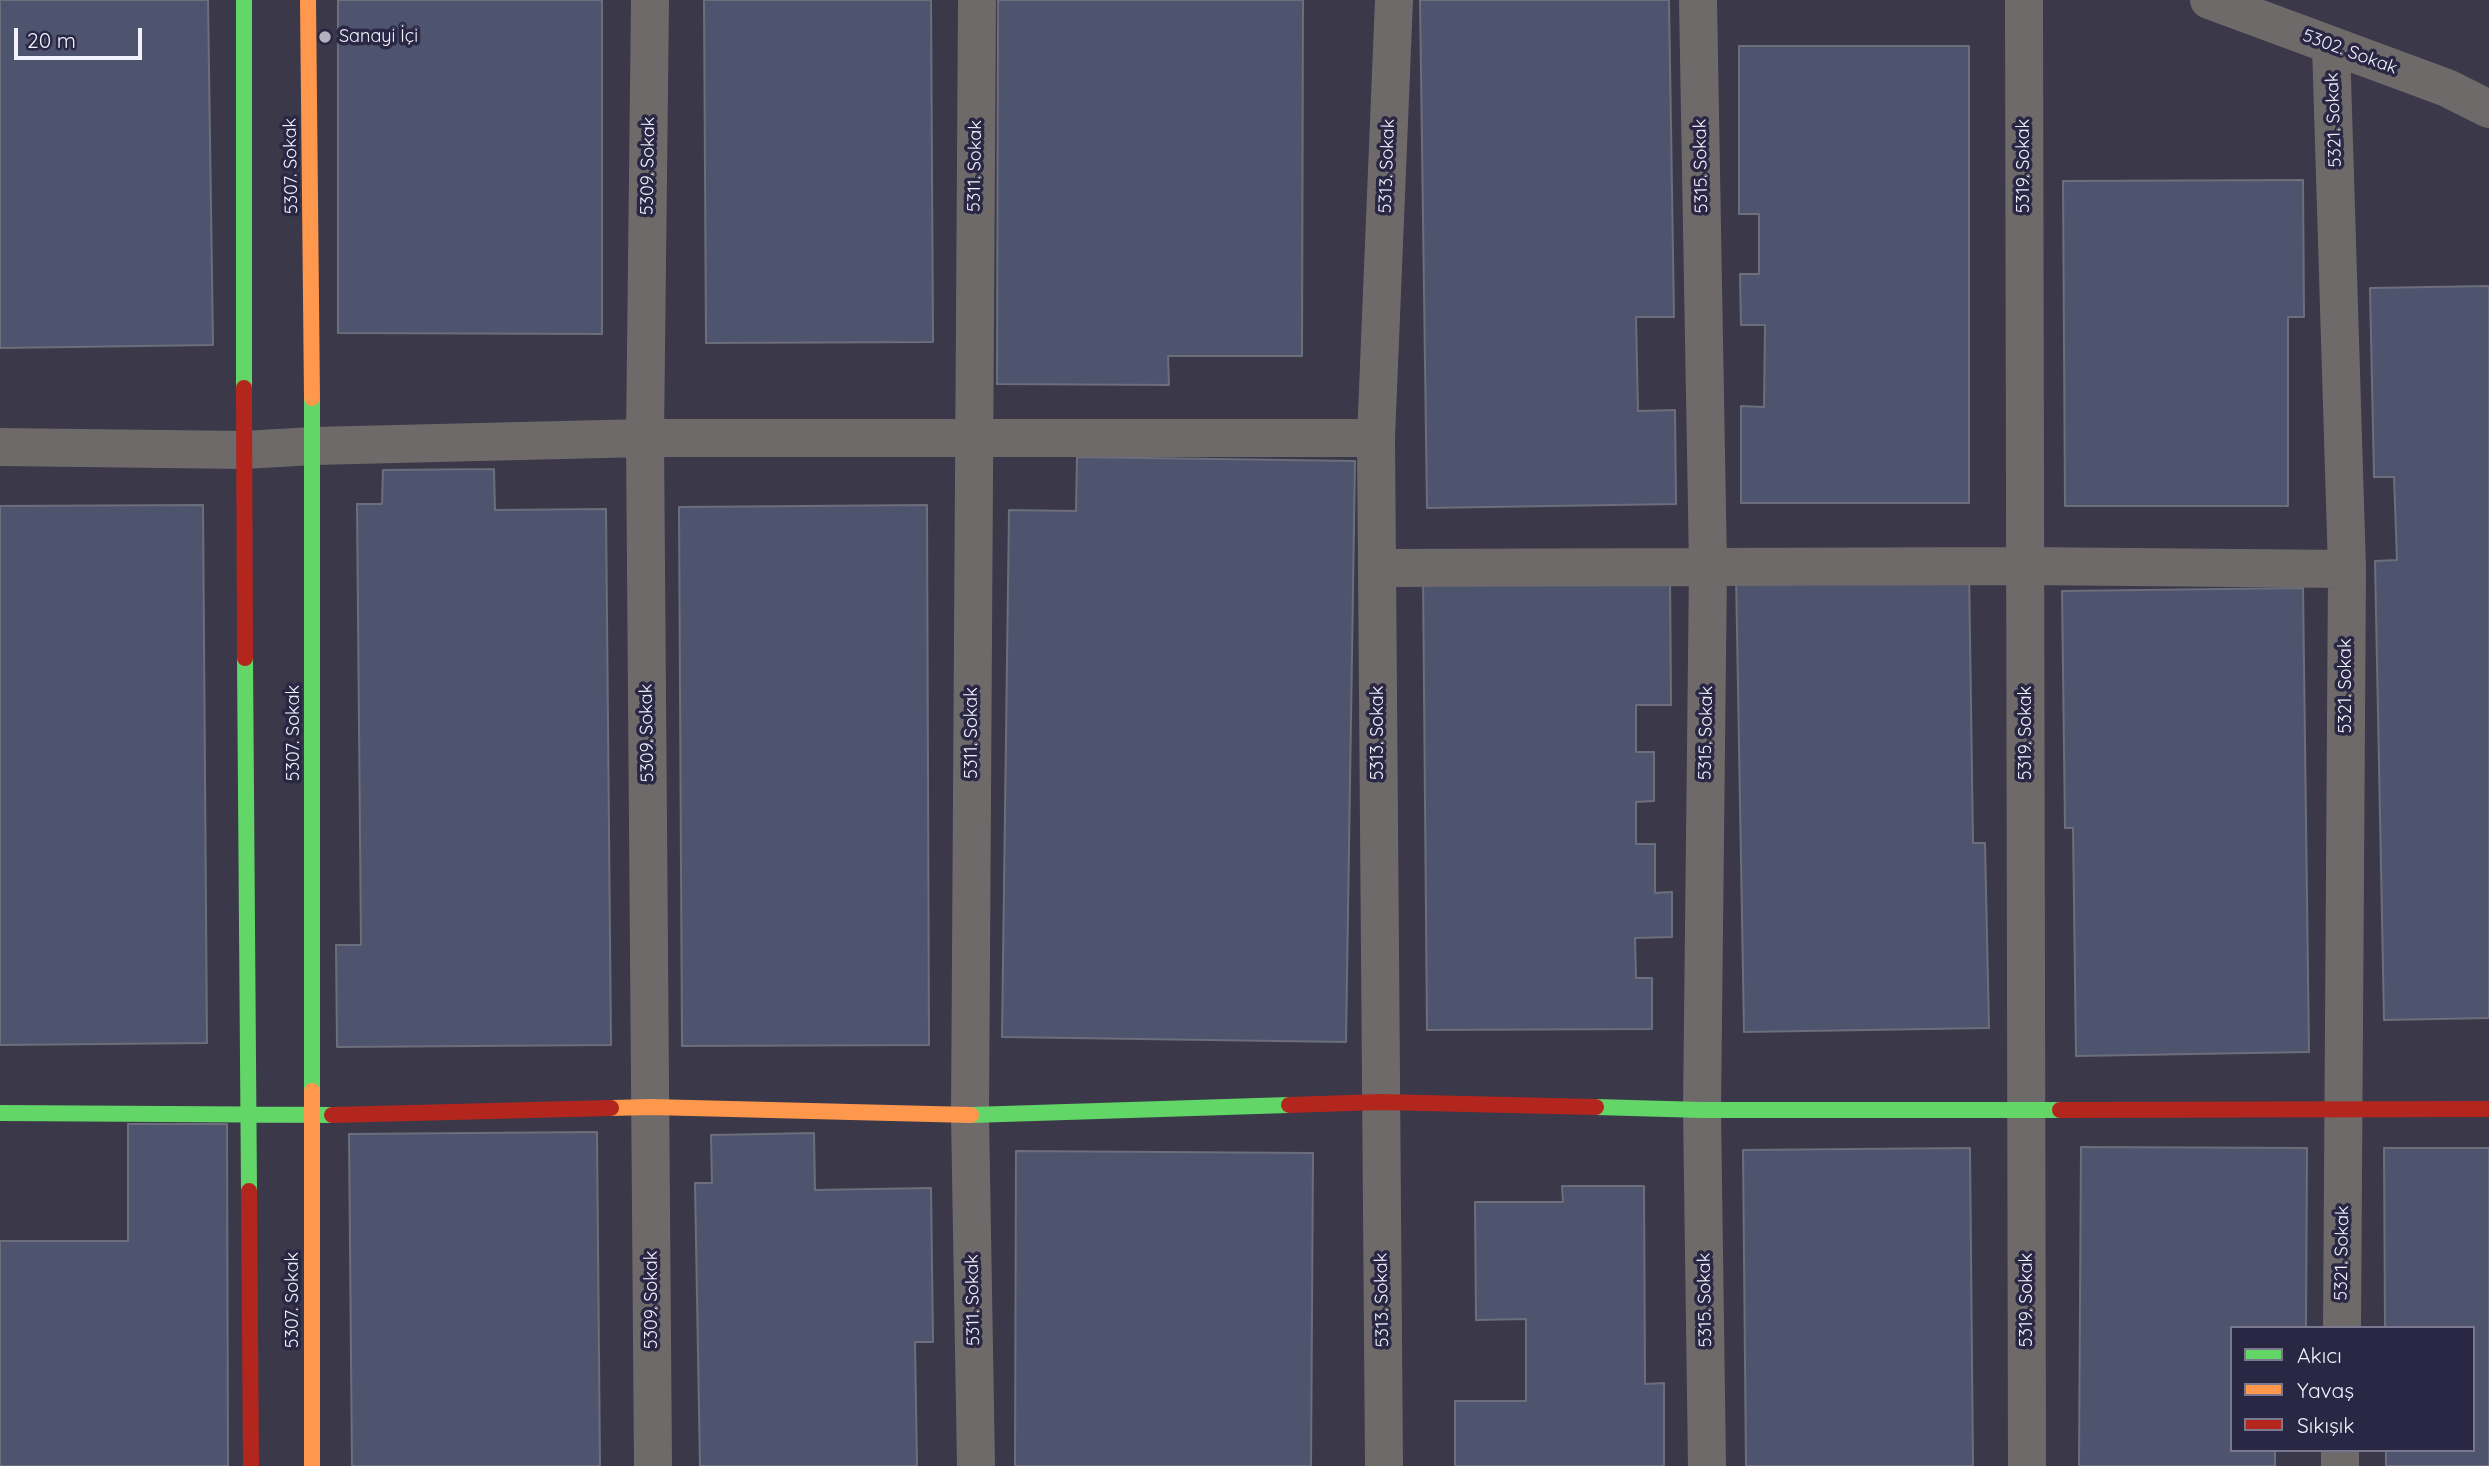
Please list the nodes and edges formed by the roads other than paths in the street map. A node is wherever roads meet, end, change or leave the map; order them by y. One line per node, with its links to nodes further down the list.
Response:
1 (244, 0): 16 (street)
2 (308, 0): 14 (street, 5307. Sokak)
3 (650, 0): 11 (street, 5309. Sokak)
4 (977, 0): 13 (street, 5311. Sokak)
5 (1394, 0): 12 (street, 5313. Sokak)
6 (1698, 0): 17 (street, 5315. Sokak)
7 (2024, 0): 18 (street, 5319. Sokak)
8 (2209, 0): 9 (street, 5302. Sokak)
9 (2332, 45): 10 (street, 5302. Sokak); 20 (street, 5321. Sokak)
10 (2489, 109)
11 (645, 438): 13 (street); 14 (street); 22 (street, 5309. Sokak)
12 (1376, 438): 13 (street); 19 (street, 5313. Sokak)
13 (973, 439): 30 (street, 5311. Sokak)
14 (313, 446): 16 (street); 29 (street, 5307. Sokak)
15 (0, 447): 16 (street)
16 (244, 450): 28 (street)
17 (1708, 566): 18 (street); 19 (street); 25 (street, 5315. Sokak)
18 (2025, 566): 20 (street); 23 (street, 5319. Sokak)
19 (1378, 568): 21 (street, 5313. Sokak)
20 (2347, 569): 26 (street, 5321. Sokak)
21 (1380, 1102): 25 (street); 30 (street); 36 (street, 5313. Sokak)
22 (651, 1107): 29 (street); 30 (street); 34 (street, 5309. Sokak)
23 (2026, 1108): 25 (street); 26 (street); 38 (street, 5319. Sokak)
24 (2489, 1109): 26 (street)
25 (1702, 1110): 37 (street, 5315. Sokak)
26 (2344, 1111): 31 (street, 5321. Sokak)
27 (0, 1113): 28 (street)
28 (249, 1115): 29 (street); 32 (street)
29 (313, 1115): 33 (street, 5307. Sokak)
30 (970, 1115): 35 (street, 5311. Sokak)
31 (2342, 1326)
32 (251, 1466)
33 (312, 1466)
34 (653, 1466)
35 (976, 1466)
36 (1384, 1466)
37 (1707, 1466)
38 (2027, 1466)

